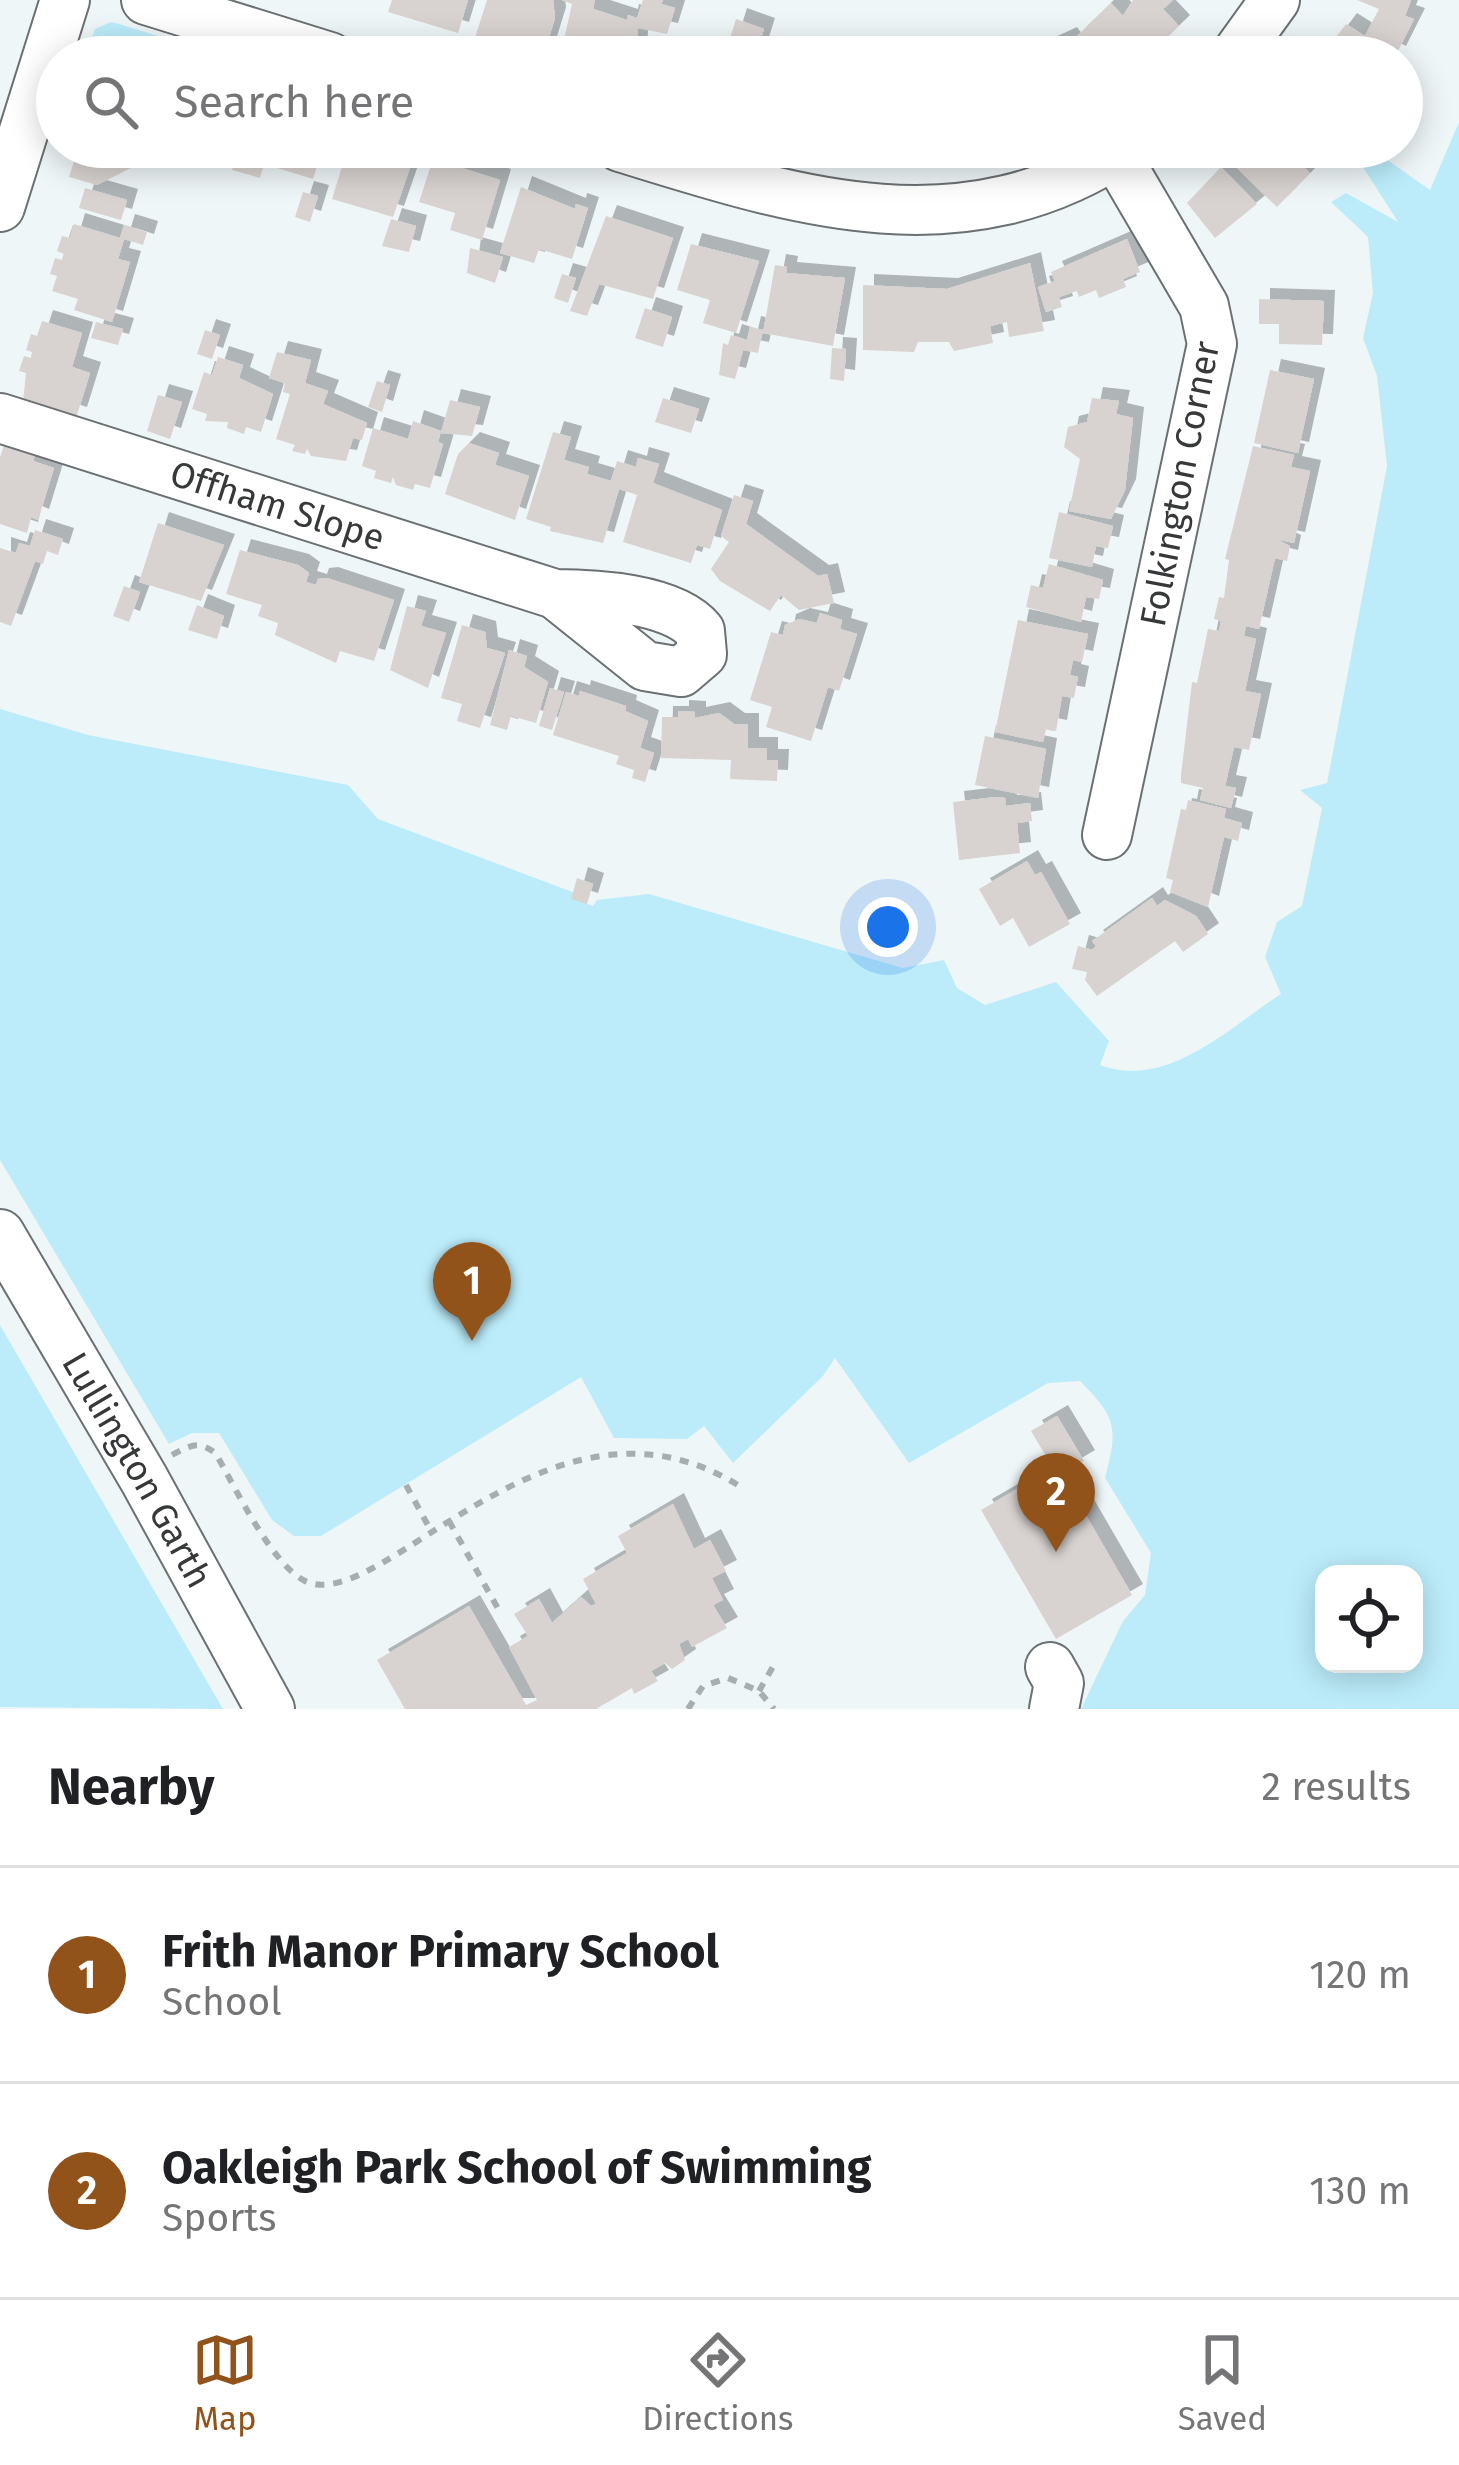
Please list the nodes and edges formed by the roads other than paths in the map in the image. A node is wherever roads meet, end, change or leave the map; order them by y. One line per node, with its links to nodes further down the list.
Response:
1 (65, 0): 4 (street)
2 (146, 0): 5 (street)
3 (1275, 0): 6 (street)
4 (54, 36)
5 (262, 36)
6 (1249, 36)
7 (36, 92): 11 (street)
8 (688, 168): 9 (street)
9 (1085, 168)
10 (1129, 168): 14 (street, Folkington Corner)
11 (0, 207)
12 (0, 418): 13 (street, Offham Slope)
13 (555, 594)
14 (1106, 835)
15 (0, 1234): 16 (street, Lullington Garth)
16 (270, 1709)

